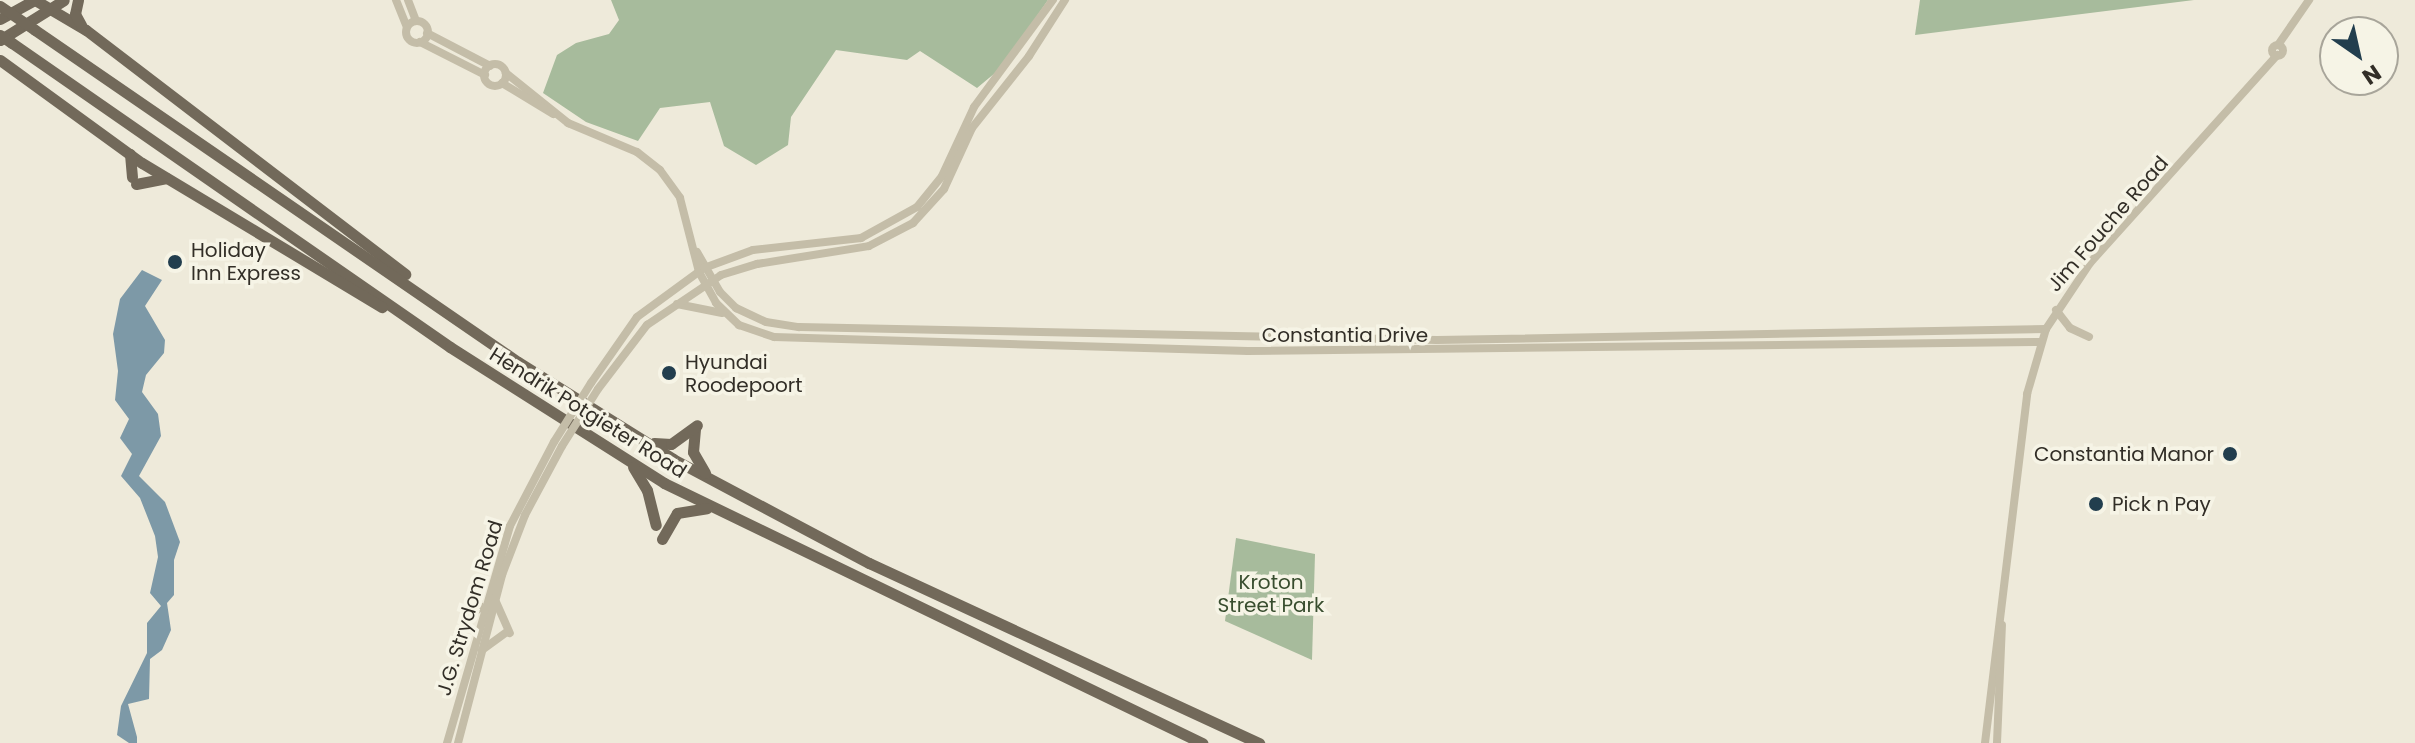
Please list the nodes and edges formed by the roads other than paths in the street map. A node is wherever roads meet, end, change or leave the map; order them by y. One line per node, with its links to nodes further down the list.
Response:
1 (34, 0): 10 (main road); 11 (main road)
2 (64, 0): 10 (main road)
3 (78, 0): 14 (main road)
4 (396, 0): 13 (street)
5 (408, 0): 12 (street)
6 (1053, 0): 28 (street)
7 (1065, 0): 30 (street)
8 (2307, 4): 36 (street, Jim Fouche Road)
9 (0, 6): 38 (main road, Hendrik Potgieter Road, bridge)
10 (49, 9): 14 (main road); 16 (main road)
11 (0, 19)
12 (416, 21): 13 (street); 15 (street)
13 (407, 27): 17 (street)
14 (86, 30): 38 (main road)
15 (427, 33): 17 (street); 20 (street)
16 (4, 39): 42 (main road, Hendrik Potgieter Road)
17 (420, 42): 23 (street)
18 (0, 60): 21 (main road)
19 (0, 66): 21 (main road)
20 (490, 66): 22 (street); 23 (street)
21 (17, 70): 26 (main road)
22 (506, 73): 24 (street); 25 (street, Constantia Drive)
23 (485, 75): 24 (street)
24 (502, 83): 25 (street, Constantia Drive)
25 (558, 116): 29 (street, Constantia Drive)
26 (130, 154): 27 (main road); 27 (main road)
27 (167, 178): 42 (main road)
28 (779, 248): 30 (street); 31 (street); 32 (street)
29 (696, 252): 32 (street, Constantia Drive); 33 (street, Constantia Drive)
30 (788, 259): 31 (street)
31 (771, 262): 34 (street)
32 (708, 267): 33 (street); 34 (street, Constantia Drive)
33 (699, 272): 34 (street, Constantia Drive); 43 (street)
34 (709, 282): 35 (street); 37 (street, Constantia Drive); 39 (street, Constantia Drive)
35 (674, 305): 37 (street); 43 (street)
36 (2056, 310): 39 (street, Jim Fouche Road); 40 (street)
37 (726, 316): 41 (street, Constantia Drive)
38 (458, 318): 44 (main road, Hendrik Potgieter Road)
39 (2046, 329): 41 (street, Jim Fouche Road)
40 (2089, 337)
41 (2041, 342): 53 (street, Jim Fouche Road)
42 (450, 347): 46 (main road, Hendrik Potgieter Road)
43 (595, 386): 45 (street, bridge)
44 (642, 438): 47 (main road, Hendrik Potgieter Road); 47 (main road)
45 (558, 444): 51 (street, J.G. Strydom Road); 52 (street, J.G. Strydom Road)
46 (631, 464): 48 (main road, Hendrik Potgieter Road); 49 (main road)
47 (719, 485): 59 (main road, Hendrik Potgieter Road)
48 (711, 508): 50 (main road); 58 (main road, Hendrik Potgieter Road)
49 (656, 525)
50 (662, 539)
51 (495, 598): 55 (street, J.G. Strydom Road); 55 (street)
52 (484, 603): 54 (street, J.G. Strydom Road); 54 (street)
53 (2002, 604): 60 (street, Jim Fouche Road); 61 (street, Jim Fouche Road)
54 (473, 642): 56 (street, J.G. Strydom Road)
55 (480, 651): 57 (street, J.G. Strydom Road)
56 (447, 743)
57 (458, 743)
58 (1202, 743)
59 (1259, 743)
60 (1985, 743)
61 (1997, 743)

